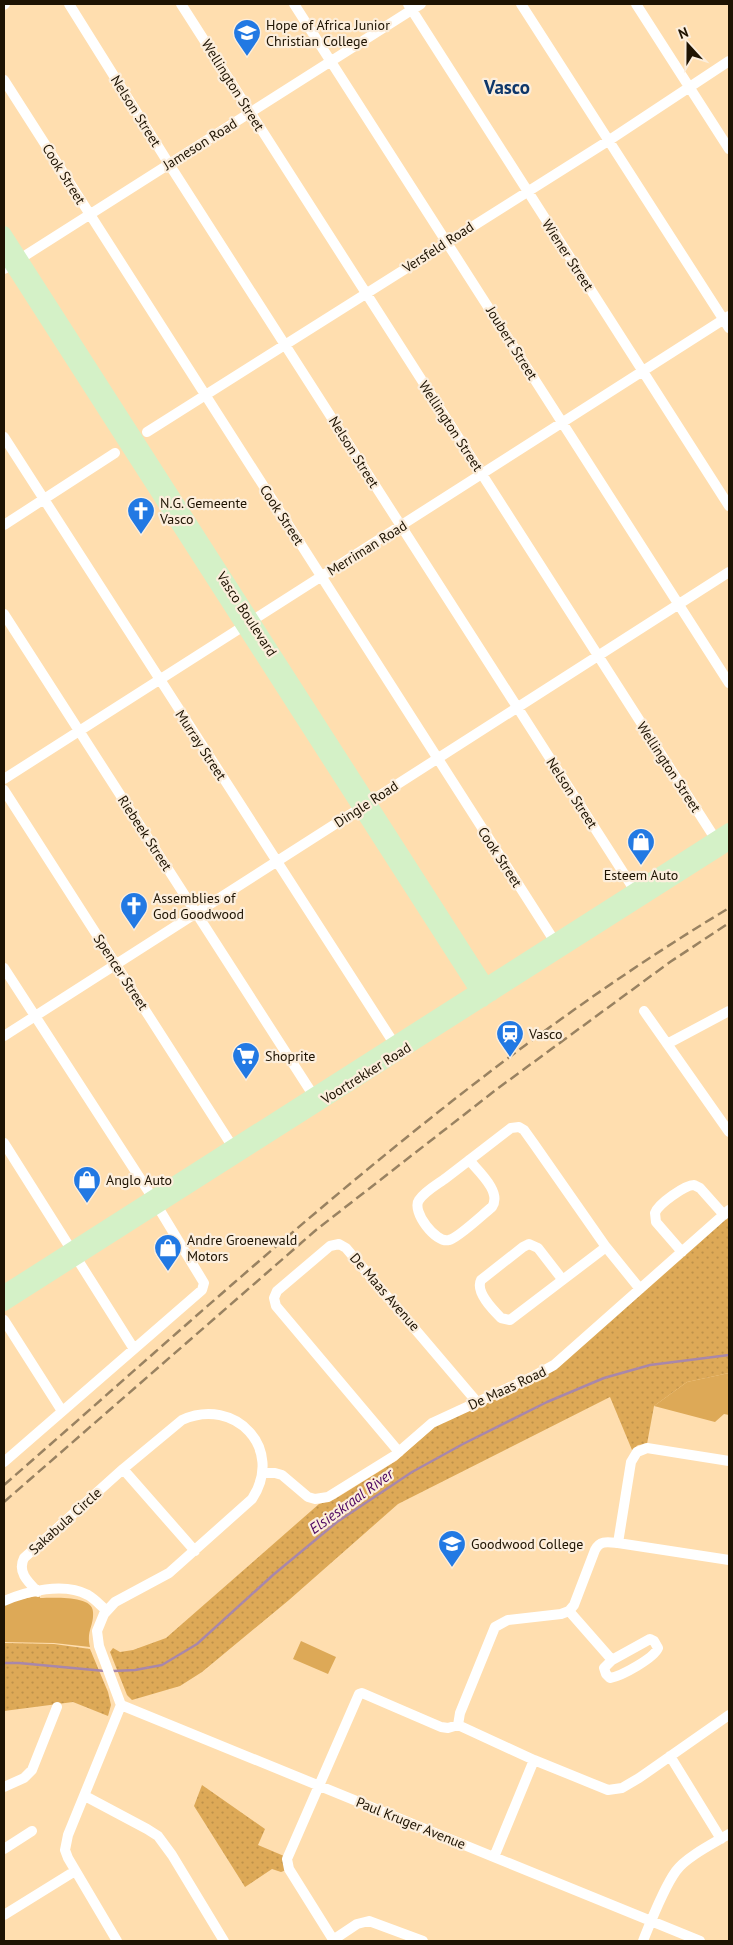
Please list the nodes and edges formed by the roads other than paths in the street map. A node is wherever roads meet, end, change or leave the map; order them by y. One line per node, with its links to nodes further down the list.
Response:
1 (69, 4): 15 (street, Nelson Street)
2 (182, 4): 12 (street, Wellington Street)
3 (294, 4): 8 (street, Joubert Street)
4 (421, 4): 7 (street, Jameson Road)
5 (521, 4): 13 (street)
6 (636, 4): 11 (street)
7 (410, 7): 8 (street, Jameson Road); 16 (street, Wiener Street)
8 (331, 61): 12 (street, Jameson Road); 19 (street, Joubert Street)
9 (729, 61): 11 (street, Versfeld Road)
10 (4, 80): 17 (street, Cook Street)
11 (690, 86): 13 (street, Versfeld Road); 14 (street)
12 (250, 112): 15 (street, Jameson Road); 21 (street, Wellington Street)
13 (608, 140): 16 (street, Versfeld Road); 22 (street)
14 (729, 149)
15 (169, 164): 17 (street, Jameson Road); 23 (street, Nelson Street)
16 (527, 190): 19 (street, Versfeld Road); 24 (street, Wiener Street)
17 (89, 214): 20 (street, Jameson Road); 25 (street, Cook Street)
18 (4, 233): 20 (main road, Vasco Boulevard)
19 (447, 242): 21 (street, Versfeld Road); 26 (street, Joubert Street)
20 (10, 261): 39 (main road, Vasco Boulevard)
21 (367, 293): 23 (street, Versfeld Road); 30 (street, Wellington Street)
22 (727, 321): 24 (street, Merriman Road)
23 (286, 344): 25 (street, Versfeld Road); 34 (street, Nelson Street)
24 (643, 372): 26 (street, Merriman Road); 32 (street, Wiener Street)
25 (205, 396): 27 (street, Versfeld Road); 36 (street, Cook Street)
26 (562, 423): 30 (street, Merriman Road); 37 (street, Joubert Street)
27 (147, 432)
28 (4, 437): 31 (street, Murray Street)
29 (115, 453): 31 (street)
30 (482, 474): 34 (street, Merriman Road); 40 (street, Wellington Street)
31 (44, 500): 33 (street); 41 (street, Murray Street)
32 (729, 506)
33 (4, 525)
34 (401, 527): 36 (street, Merriman Road); 43 (street, Nelson Street)
35 (729, 572): 37 (street, Dingle Road)
36 (321, 576): 39 (street, Merriman Road); 45 (street, Cook Street)
37 (679, 604): 40 (street, Dingle Road); 42 (street, Joubert Street)
38 (4, 614): 44 (street, Riebeek Street)
39 (247, 623): 41 (street, Merriman Road); 48 (main road, Vasco Boulevard)
40 (598, 656): 43 (street, Dingle Road); 50 (street, Wellington Street)
41 (159, 679): 44 (street, Merriman Road); 51 (street, Murray Street)
42 (729, 683)
43 (518, 708): 45 (street, Dingle Road); 52 (street, Nelson Street)
44 (79, 731): 46 (street, Merriman Road); 53 (street, Riebeek Street)
45 (437, 758): 48 (street, Dingle Road); 54 (street, Cook Street)
46 (4, 779)
47 (4, 790): 55 (street, Spencer Street)
48 (364, 805): 51 (street, Dingle Road); 57 (main road, Vasco Boulevard)
49 (729, 830): 50 (main road, Voortrekker Road)
50 (722, 843): 52 (main road, Voortrekker Road)
51 (276, 862): 53 (street, Dingle Road); 63 (street, Murray Street)
52 (638, 895): 54 (main road, Voortrekker Road)
53 (195, 913): 55 (street, Dingle Road); 64 (street, Riebeek Street)
54 (557, 946): 57 (main road, Voortrekker Road)
55 (116, 964): 60 (street, Dingle Road); 68 (street, Spencer Street)
56 (4, 968): 60 (street)
57 (485, 992): 63 (main road, Voortrekker Road)
58 (644, 1011): 62 (street)
59 (729, 1012): 62 (street)
60 (35, 1016): 61 (street, Dingle Road); 70 (street)
61 (4, 1036)
62 (667, 1044): 65 (street)
63 (397, 1048): 64 (main road, Voortrekker Road)
64 (316, 1099): 68 (main road, Voortrekker Road)
65 (726, 1120): 66 (street)
66 (729, 1132)
67 (4, 1143): 74 (street)
68 (235, 1150): 70 (main road, Voortrekker Road)
69 (469, 1160): 69 (street); 72 (street)
70 (154, 1202): 74 (main road, Voortrekker Road); 80 (street)
71 (727, 1213): 73 (street, De Maas Road); 73 (street)
72 (606, 1247): 75 (street); 76 (street)
73 (682, 1252): 76 (street, De Maas Road)
74 (74, 1253): 77 (main road, Voortrekker Road); 78 (main road, Voortrekker Road); 80 (street)
75 (562, 1279): 75 (street)
76 (640, 1289): 81 (street, De Maas Road)
77 (4, 1292)
78 (4, 1304)
79 (4, 1320): 82 (street)
80 (134, 1349): 82 (street)
81 (477, 1402): 83 (street, De Maas Road); 83 (street, De Maas Avenue)
82 (62, 1412): 85 (street)
83 (399, 1452): 87 (street, De Maas Road)
84 (729, 1461): 88 (street)
85 (4, 1462)
86 (123, 1469): 87 (street, Sakabula Circle); 89 (street); 91 (street, Sakabula Circle)
87 (262, 1473): 89 (street, Sakabula Circle)
88 (618, 1543): 90 (street); 94 (street)
89 (195, 1552): 93 (street, Sakabula Circle)
90 (729, 1560)
91 (38, 1592): 92 (street); 93 (street)
92 (4, 1601)
93 (106, 1610): 96 (street)
94 (569, 1611): 95 (street); 99 (street)
95 (612, 1660): 95 (street)
96 (121, 1705): 102 (street, Paul Kruger Avenue); 104 (street)
97 (57, 1707): 103 (street)
98 (729, 1715): 100 (street)
99 (458, 1725): 101 (street); 102 (street)
100 (670, 1756): 101 (street); 106 (street)
101 (534, 1760): 108 (street)
102 (318, 1785): 108 (street, Paul Kruger Avenue); 114 (street)
103 (4, 1787)
104 (84, 1796): 109 (street); 113 (street)
105 (32, 1831): 107 (street)
106 (725, 1837): 111 (street)
107 (4, 1849)
108 (494, 1856): 111 (street, Paul Kruger Avenue)
109 (75, 1871): 110 (street); 112 (street)
110 (4, 1915)
111 (651, 1921): 116 (street); 117 (street, Paul Kruger Avenue)
112 (117, 1941)
113 (224, 1941)
114 (333, 1941): 115 (street)
115 (423, 1941)
116 (643, 1941)
117 (700, 1941)

